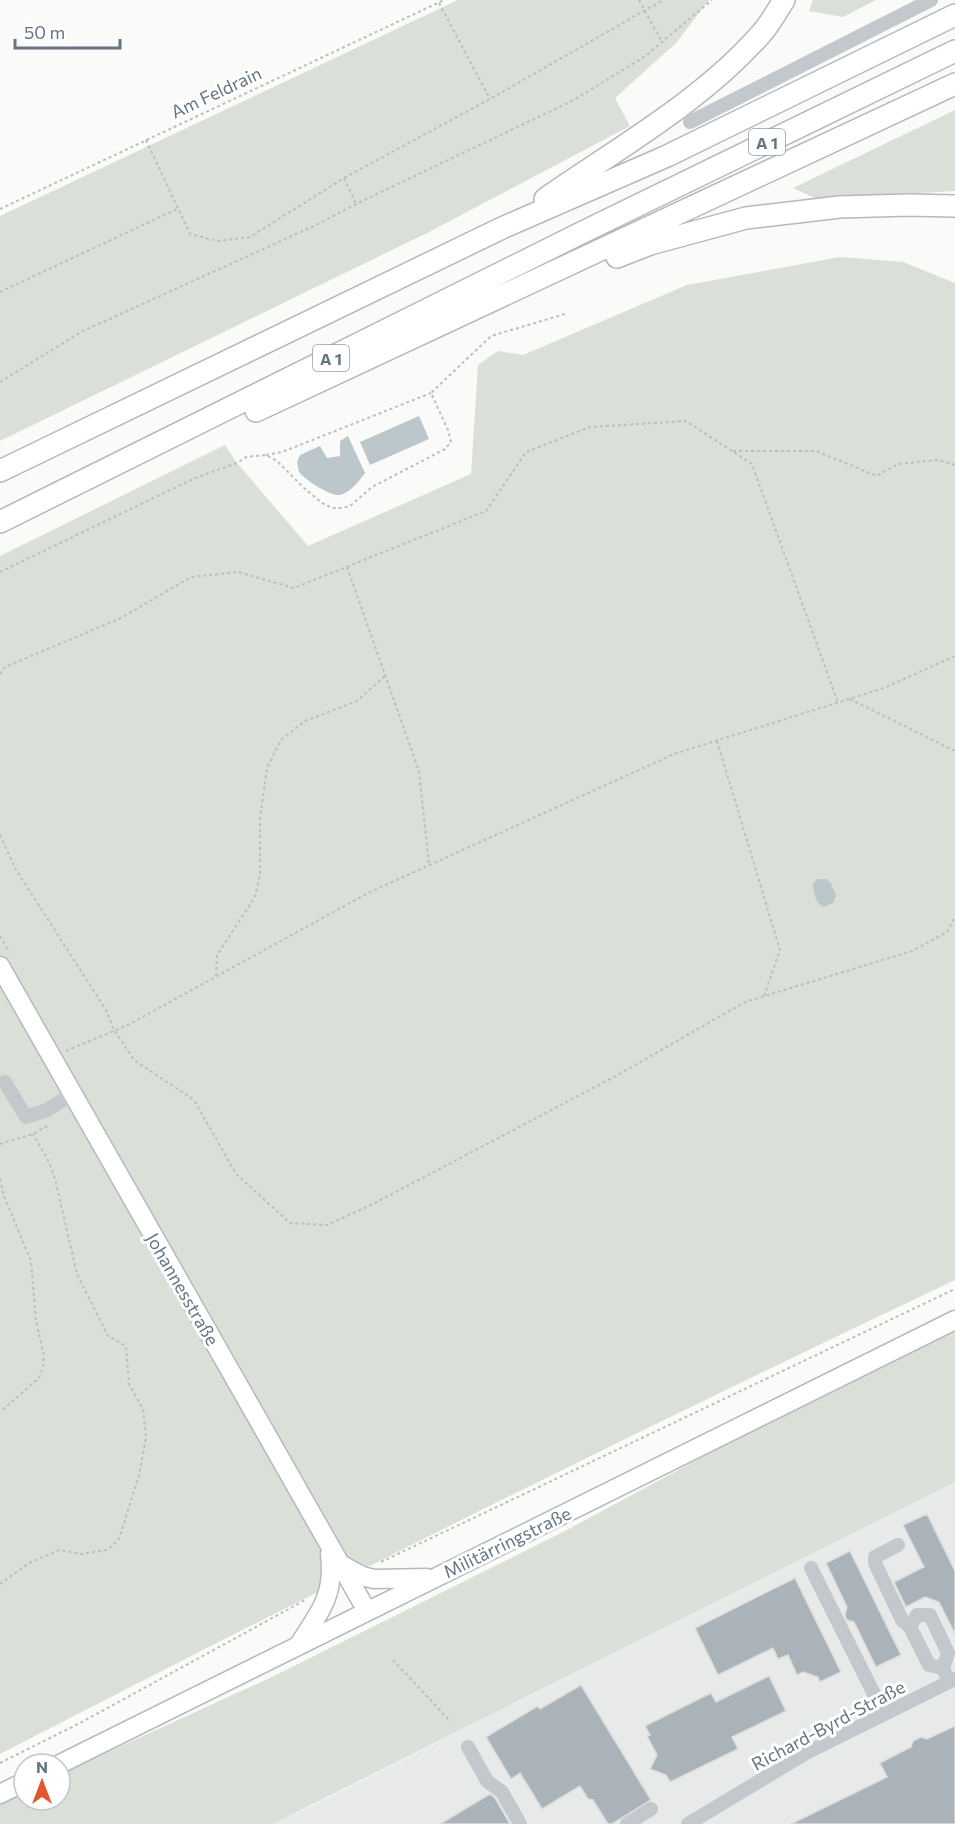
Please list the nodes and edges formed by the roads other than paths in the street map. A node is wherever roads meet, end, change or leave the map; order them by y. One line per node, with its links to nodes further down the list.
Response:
1 (784, 0): 8 (highway)
2 (931, 0): 6 (street)
3 (951, 17): 8 (highway, A 1)
4 (955, 51): 11 (highway, A 1)
5 (955, 84): 9 (highway)
6 (690, 122)
7 (955, 207): 9 (highway)
8 (502, 228): 10 (highway, A 1)
9 (509, 294): 11 (highway)
10 (0, 471)
11 (82, 482): 12 (highway, A 1)
12 (0, 522)
13 (0, 966): 15 (main road, Johannesstraße)
14 (5, 1082): 15 (street)
15 (73, 1094): 18 (main road, Johannesstraße)
16 (955, 1320): 21 (main road, Militärringstraße)
17 (898, 1545): 23 (street)
18 (330, 1546): 19 (main road, Johannesstraße); 24 (main road)
19 (340, 1564): 21 (main road); 22 (main road, Johannesstraße)
20 (812, 1568): 27 (street)
21 (435, 1578): 22 (main road, Militärringstraße)
22 (367, 1611): 24 (main road, Militärringstraße)
23 (910, 1627): 25 (street); 25 (street)
24 (297, 1646): 29 (main road, Militärringstraße)
25 (943, 1668): 26 (street)
26 (952, 1680): 27 (street, Richard-Byrd-Straße)
27 (884, 1714): 33 (street, Richard-Byrd-Straße)
28 (468, 1747): 31 (street)
29 (72, 1758)
30 (651, 1809): 32 (street)
31 (520, 1824)
32 (627, 1824)
33 (688, 1824)

